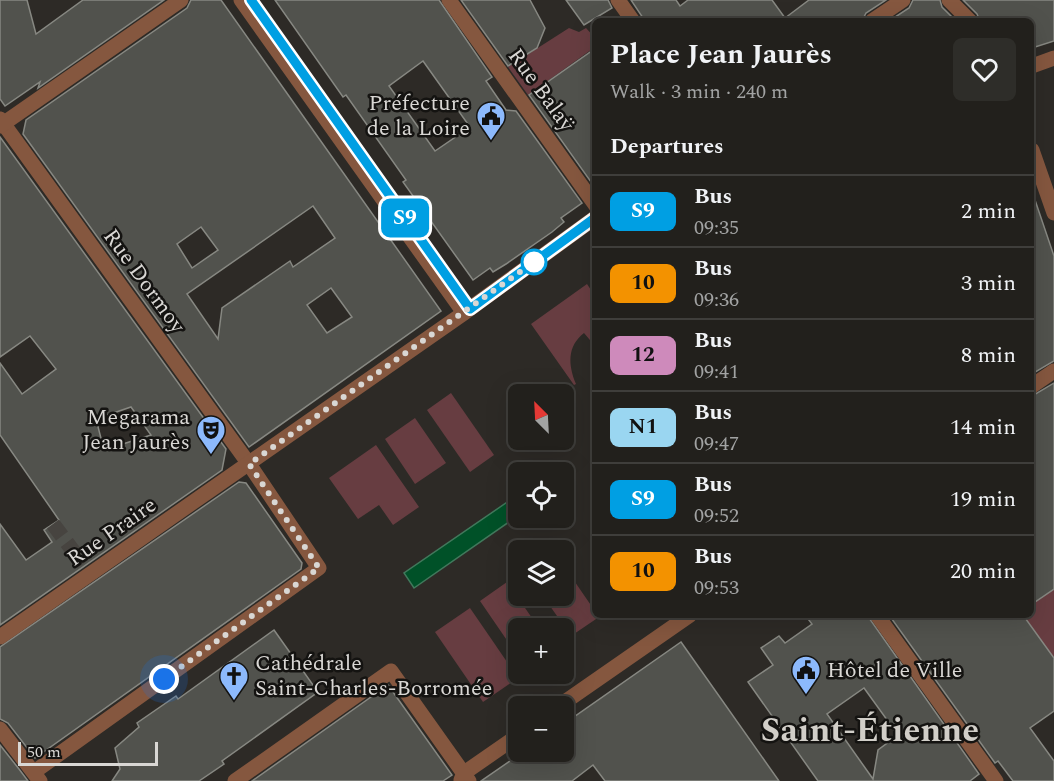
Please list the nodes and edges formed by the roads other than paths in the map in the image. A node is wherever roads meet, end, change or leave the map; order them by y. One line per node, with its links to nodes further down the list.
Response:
1 (181, 0): 12 (street)
2 (241, 0): 17 (street)
3 (449, 0): 14 (street, Rue Balaÿ)
4 (618, 0): 7 (street)
5 (903, 0): 8 (street)
6 (949, 0): 9 (street)
7 (631, 18)
8 (876, 18)
9 (967, 18)
10 (1054, 58): 11 (street)
11 (1034, 65)
12 (1, 123): 20 (street, Rue Dormoy)
13 (1034, 156): 15 (street)
14 (592, 200)
15 (1054, 213)
16 (592, 220): 17 (street, Rue Praire)
17 (464, 313): 20 (street, Rue Praire)
18 (1054, 371): 19 (street)
19 (1034, 385)
20 (249, 464): 23 (street, Rue Praire); 27 (street, Rue Dormoy)
21 (686, 618): 24 (street)
22 (880, 618): 30 (street)
23 (0, 637)
24 (573, 696)
25 (0, 729): 27 (street)
26 (508, 744): 28 (street)
27 (37, 777)
28 (464, 778): 29 (street)
29 (238, 779)
30 (996, 781)

